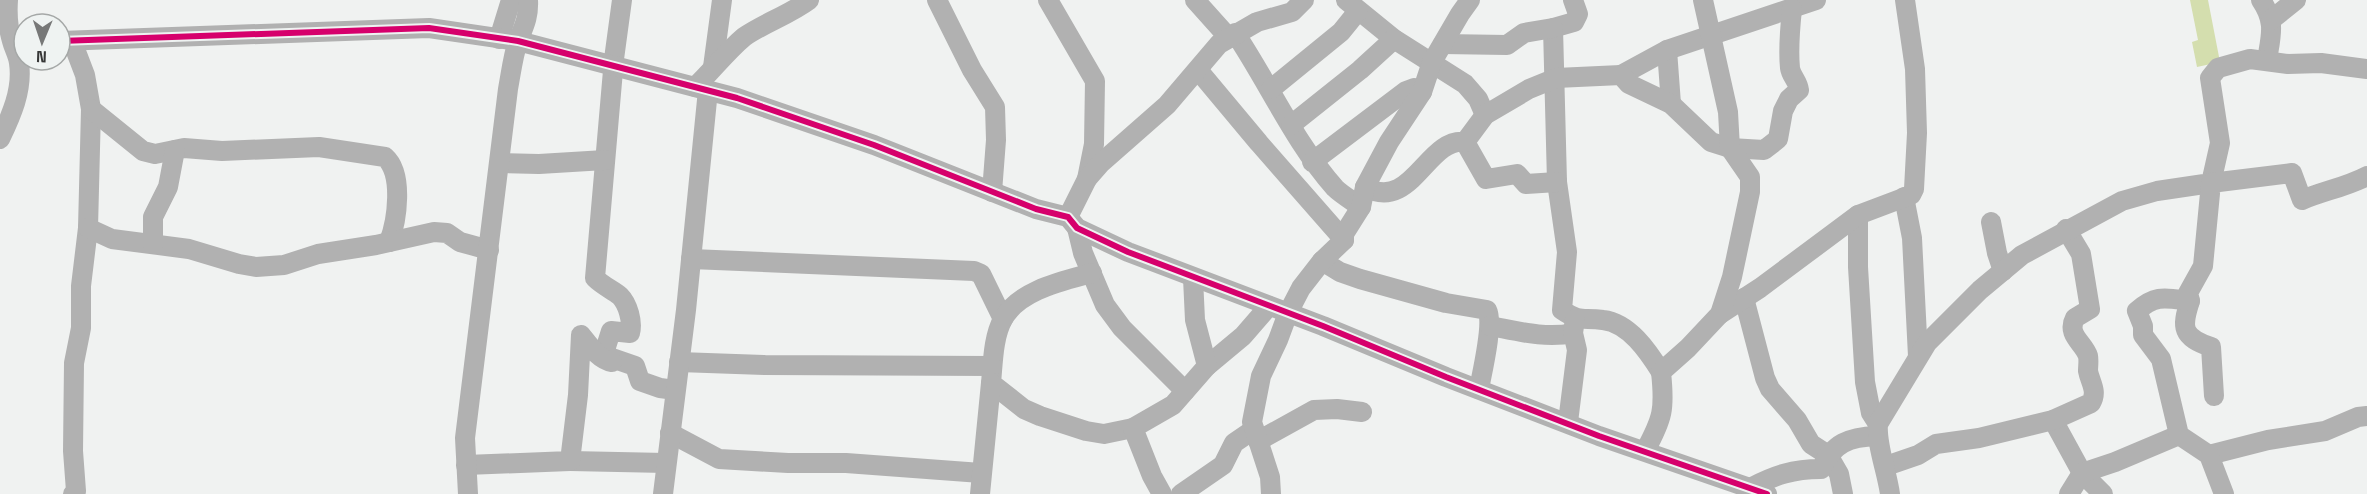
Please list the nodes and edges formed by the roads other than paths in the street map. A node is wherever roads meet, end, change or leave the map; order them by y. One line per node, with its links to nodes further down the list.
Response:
1 (8, 0): 27 (street)
2 (511, 0): 25 (street)
3 (528, 0): 25 (street)
4 (622, 0): 33 (street)
5 (722, 0): 35 (street)
6 (809, 0): 35 (street)
7 (937, 0): 59 (street)
8 (1047, 0): 55 (street)
9 (1195, 0): 22 (street)
10 (1304, 0): 22 (street)
11 (1470, 0): 28 (street)
12 (1573, 0): 21 (street)
13 (1703, 0): 23 (street)
14 (1816, 0): 19 (street)
15 (1905, 0): 60 (street)
16 (2261, 0): 20 (street)
17 (2296, 0): 20 (street)
18 (1352, 5): 24 (street); 41 (street)
19 (1792, 9): 23 (street); 49 (street)
20 (2271, 20): 31 (street)
21 (1553, 27): 28 (street); 39 (street)
22 (1232, 35): 36 (street); 41 (street)
23 (1711, 36): 29 (street); 49 (street)
24 (1394, 39): 32 (street); 46 (street)
25 (509, 40): 26 (street); 33 (street); 53 (street)
26 (72, 41)
27 (12, 42)
28 (1443, 44): 32 (street)
29 (1667, 50): 38 (street); 43 (street)
30 (72, 52): 44 (street)
31 (2267, 60): 34 (street); 57 (street)
32 (1432, 62): 42 (street); 45 (street)
33 (613, 67): 40 (street); 51 (street)
34 (2367, 69)
35 (712, 70): 40 (street)
36 (1198, 70): 55 (street); 67 (street)
37 (19, 72): 47 (street)
38 (1621, 75): 39 (street); 43 (street)
39 (1556, 78): 45 (street); 56 (street)
40 (702, 89): 59 (street); 71 (street)
41 (1271, 89): 46 (street)
42 (1422, 92): 52 (street); 58 (street)
43 (1671, 104): 49 (street)
44 (92, 109): 50 (street); 65 (street)
45 (1485, 116): 48 (street)
46 (1291, 125): 52 (street)
47 (0, 139)
48 (1465, 142): 56 (street); 58 (street)
49 (1730, 148): 80 (street)
50 (175, 150): 68 (street); 69 (street)
51 (605, 160): 53 (street); 86 (street)
52 (1312, 162): 61 (street)
53 (501, 163): 70 (street)
54 (2367, 176): 57 (street)
55 (1087, 179): 64 (street)
56 (1557, 182): 83 (street)
57 (2211, 183): 66 (street); 77 (street)
58 (1365, 187): 61 (street)
59 (992, 192): 64 (street)
60 (1904, 197): 62 (street); 84 (street)
61 (1361, 207): 67 (street)
62 (1858, 216): 76 (street); 99 (street)
63 (1991, 222): 73 (street)
64 (1072, 223): 74 (street); 75 (street)
65 (88, 228): 69 (street); 113 (street)
66 (2066, 230): 73 (street); 96 (street)
67 (1344, 240): 72 (street)
68 (388, 242): 69 (street); 70 (street)
69 (153, 244)
70 (489, 250): 108 (street)
71 (691, 259): 81 (street); 85 (street)
72 (1323, 261): 79 (street); 82 (street)
73 (2003, 271): 84 (street)
74 (1092, 273): 81 (street); 92 (street)
75 (1193, 278): 78 (street); 87 (street)
76 (1744, 298): 80 (street); 104 (street)
77 (2190, 300): 93 (street); 102 (street)
78 (1269, 306): 79 (street); 87 (street)
79 (1288, 313): 90 (street); 101 (street)
80 (1720, 314): 88 (street)
81 (1003, 319): 89 (street)
82 (1490, 326): 83 (street); 90 (street)
83 (1574, 326): 88 (street); 97 (street)
84 (1918, 356): 99 (street)
85 (679, 362): 89 (street); 91 (street)
86 (626, 363): 91 (street); 106 (street)
87 (1207, 366): 92 (street)
88 (1661, 372): 103 (street)
89 (992, 375): 98 (street); 110 (street)
90 (1479, 389): 97 (street)
91 (675, 390): 100 (street)
92 (1185, 391): 98 (street)
93 (2214, 396)
94 (1362, 412): 101 (street)
95 (2367, 416): 105 (street)
96 (2053, 420): 109 (street); 111 (street)
97 (1568, 422): 103 (street)
98 (1133, 428): 117 (street)
99 (1878, 430): 104 (street); 109 (street)
100 (670, 433): 107 (street); 110 (street)
101 (1256, 435): 118 (street); 119 (street)
102 (2179, 435): 105 (street); 111 (street)
103 (1645, 451): 112 (street)
104 (1828, 455): 112 (street); 120 (street)
105 (2209, 455): 124 (street)
106 (570, 460): 107 (street); 108 (street)
107 (666, 463): 115 (street)
108 (466, 465): 114 (street)
109 (1886, 466): 121 (street)
110 (981, 473): 116 (street)
111 (2082, 473): 122 (street); 123 (street)
112 (1759, 491)
113 (73, 494)
114 (468, 494)
115 (663, 494)
116 (980, 494)
117 (1162, 494)
118 (1181, 494)
119 (1271, 494)
120 (1843, 494)
121 (1890, 494)
122 (2069, 494)
123 (2103, 494)
124 (2224, 494)

